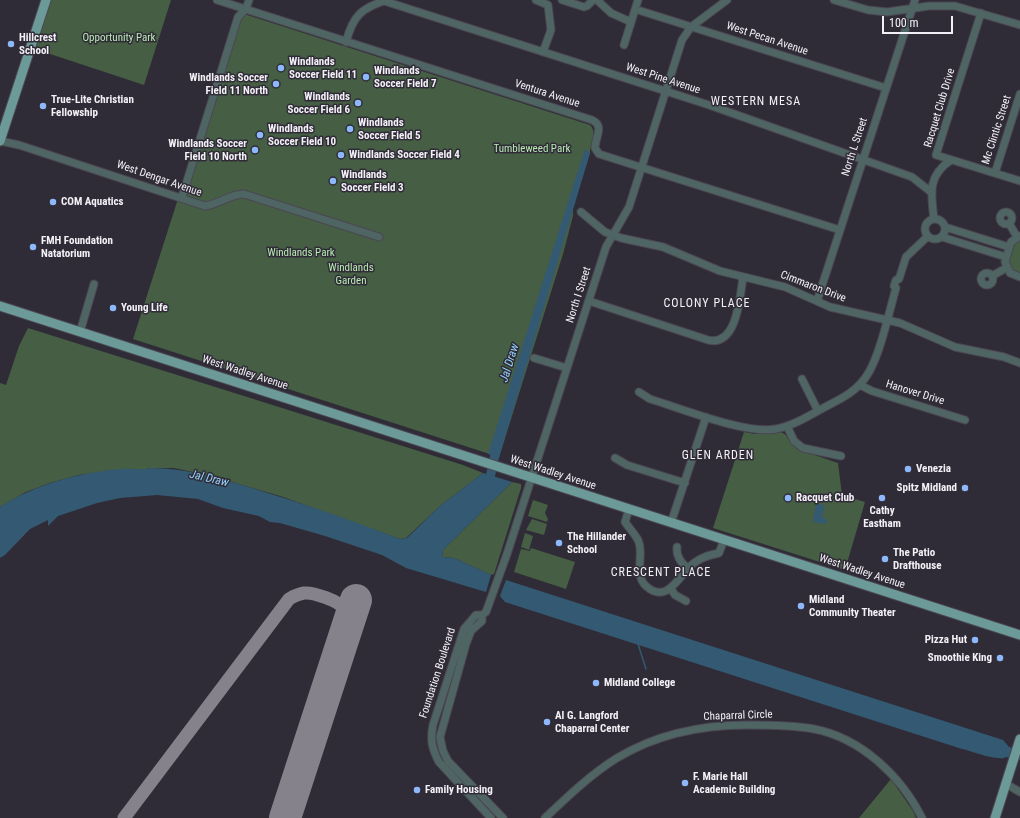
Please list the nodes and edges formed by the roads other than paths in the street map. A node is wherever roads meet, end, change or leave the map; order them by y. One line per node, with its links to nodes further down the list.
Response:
1 (46, 0): 26 (main road)
2 (217, 0): 14 (street, Ventura Avenue)
3 (249, 0): 14 (street)
4 (384, 0): 20 (street); 22 (street, West Pine Avenue)
5 (536, 0): 22 (street)
6 (562, 0): 7 (street)
7 (593, 0)
8 (596, 0): 17 (street)
9 (638, 0): 17 (street)
10 (726, 0): 19 (street, North I Street)
11 (834, 0): 13 (street)
12 (915, 0): 13 (street, North L Street)
13 (912, 8): 16 (street); 23 (street, North L Street)
14 (246, 9): 20 (street, Ventura Avenue); 33 (street)
15 (641, 11): 19 (street, West Pecan Avenue)
16 (981, 13): 18 (street); 28 (street, Racquet Club Drive)
17 (631, 22): 21 (street)
18 (1020, 25)
19 (691, 27): 23 (street, West Pecan Avenue); 24 (street, North I Street)
20 (346, 42): 29 (street, Ventura Avenue)
21 (624, 45)
22 (543, 52): 24 (street, West Pine Avenue)
23 (886, 88): 27 (street, North L Street)
24 (666, 92): 27 (street, West Pine Avenue); 29 (street, North I Street)
25 (1020, 94): 30 (street, Mc Clintic Street)
26 (0, 141): 33 (street, West Dengar Avenue)
27 (862, 160): 32 (street, West Pine Avenue); 38 (street, North L Street)
28 (951, 160): 30 (street); 32 (street)
29 (641, 168): 38 (street, Ventura Avenue); 39 (street, North I Street)
30 (994, 173): 31 (street)
31 (1020, 181)
32 (930, 192): 35 (street)
33 (182, 197): 40 (street, West Dengar Avenue)
34 (581, 212): 39 (street, Cimmaron Drive)
35 (934, 219): 37 (street); 41 (street)
36 (1009, 223): 43 (street)
37 (945, 227): 42 (street); 44 (street)
38 (840, 230): 52 (street, North L Street)
39 (613, 235): 48 (street, Cimmaron Drive); 51 (street, North I Street)
40 (379, 236)
41 (928, 236): 42 (street); 54 (street)
42 (942, 236): 45 (street)
43 (1018, 237): 44 (street)
44 (1009, 247): 45 (street)
45 (1006, 257): 46 (street)
46 (1006, 268): 47 (street); 49 (street)
47 (992, 276)
48 (743, 277): 51 (street); 52 (street, Cimmaron Drive)
49 (1020, 277)
50 (94, 284): 55 (street)
51 (589, 301): 58 (street, North I Street)
52 (817, 301): 54 (street, Cimmaron Drive)
53 (0, 306): 55 (main road, West Wadley Avenue)
54 (886, 319): 57 (street, Cimmaron Drive); 60 (street)
55 (80, 332): 68 (main road, West Wadley Avenue)
56 (534, 358): 58 (street)
57 (1020, 363)
58 (567, 368): 68 (street, North I Street)
59 (802, 379): 62 (street)
60 (860, 385): 62 (street); 64 (street, Hanover Drive)
61 (639, 392): 63 (street)
62 (818, 411): 65 (street)
63 (706, 416): 65 (street); 69 (street)
64 (965, 420)
65 (787, 426): 66 (street)
66 (841, 456)
67 (615, 458): 69 (street)
68 (532, 478): 70 (main road, West Wadley Avenue); 77 (street, North I Street)
69 (684, 483): 71 (street)
70 (629, 510): 71 (main road, West Wadley Avenue); 75 (street)
71 (672, 523): 72 (main road, West Wadley Avenue)
72 (724, 540): 74 (street); 78 (main road, West Wadley Avenue)
73 (677, 547): 74 (street)
74 (688, 569): 75 (street)
75 (671, 589): 76 (street)
76 (686, 601)
77 (482, 615): 79 (street, Foundation Boulevard); 80 (street, Foundation Boulevard)
78 (1020, 635)
79 (444, 688): 80 (street); 84 (street, Foundation Boulevard)
80 (452, 691): 85 (street, Foundation Boulevard)
81 (1019, 744): 82 (main road)
82 (1006, 784): 83 (street); 88 (main road)
83 (1020, 792)
84 (491, 818)
85 (503, 818)
86 (545, 818): 87 (street, Chaparral Circle)
87 (922, 818)
88 (995, 818)

